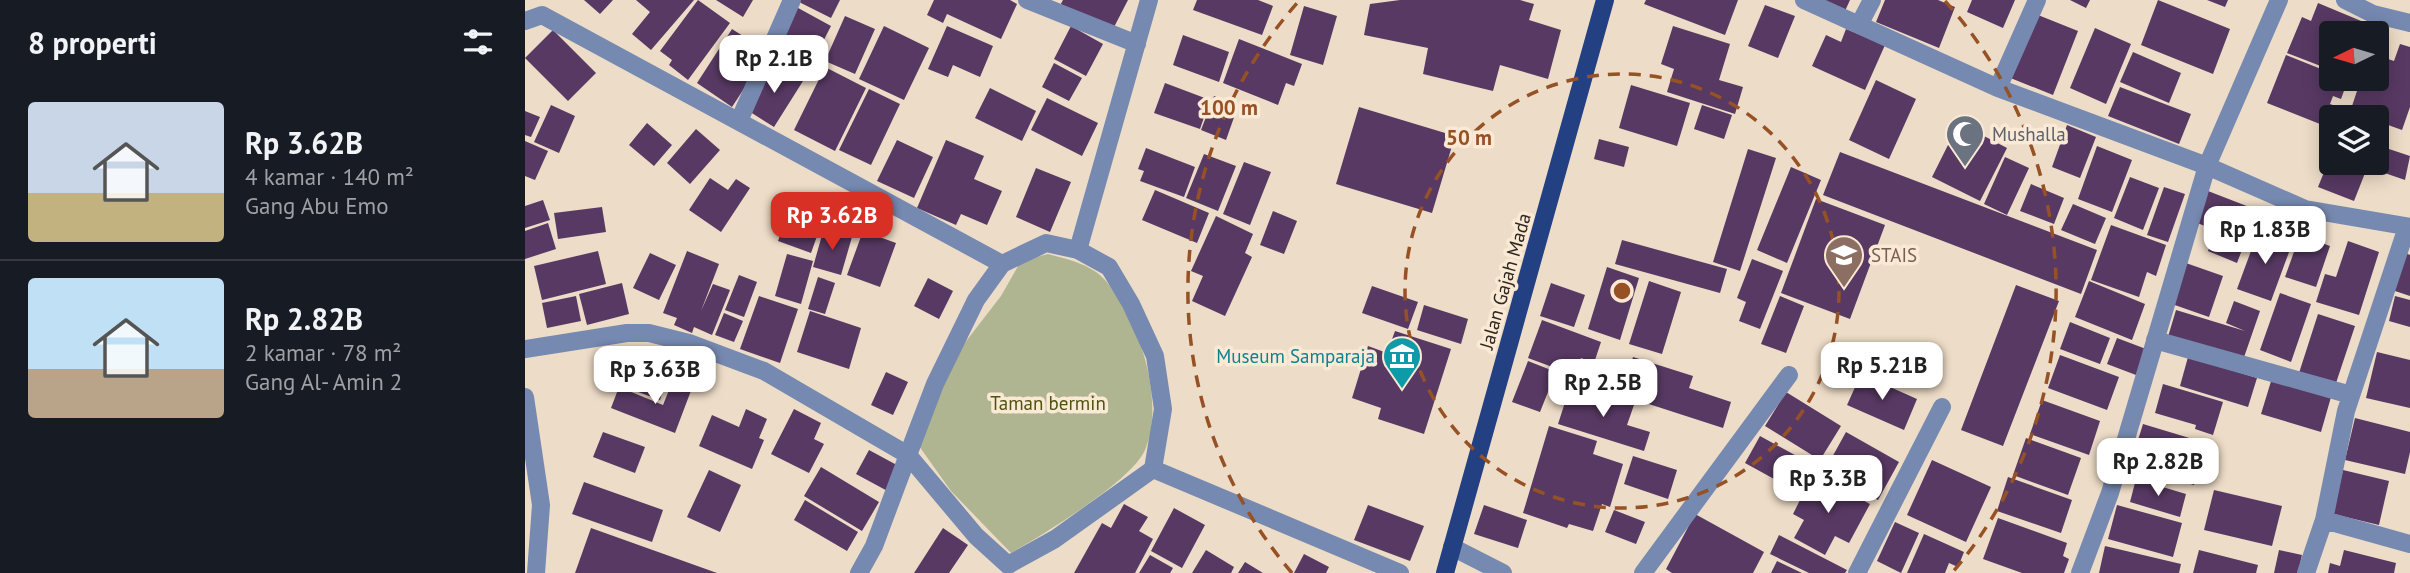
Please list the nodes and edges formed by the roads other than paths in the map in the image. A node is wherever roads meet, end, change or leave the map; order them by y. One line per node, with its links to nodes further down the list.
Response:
1 (792, 0): 15 (street)
2 (1027, 0): 13 (street)
3 (1149, 0): 13 (street)
4 (1603, 0): 30 (main road, Jalan Gajah Mada)
5 (1804, 0): 12 (street)
6 (1872, 0): 12 (street)
7 (2037, 0): 14 (street)
8 (2279, 0): 16 (street)
9 (2345, 0): 11 (street)
10 (525, 21): 15 (street)
11 (2410, 23)
12 (1859, 24): 14 (street)
13 (1137, 44): 18 (street)
14 (1998, 88): 16 (street)
15 (739, 121): 19 (street)
16 (2207, 166): 17 (street); 20 (street)
17 (2409, 227): 23 (street)
18 (1077, 250): 19 (street); 27 (street)
19 (1002, 264): 26 (street)
20 (2155, 340): 23 (street); 39 (street)
21 (525, 349): 26 (street)
22 (1789, 375): 37 (street)
23 (2351, 395): 28 (street)
24 (525, 402): 32 (street)
25 (1942, 407): 38 (street)
26 (908, 455): 31 (street); 33 (street)
27 (1153, 469): 31 (street); 34 (street)
28 (2324, 520): 29 (street); 40 (street)
29 (2410, 544)
30 (1453, 547): 35 (main road, Jalan Gajah Mada); 36 (street)
31 (1012, 569)
32 (536, 573)
33 (859, 573)
34 (1400, 573)
35 (1445, 573)
36 (1503, 573)
37 (1643, 573)
38 (1857, 573)
39 (2080, 573)
40 (2306, 573)

